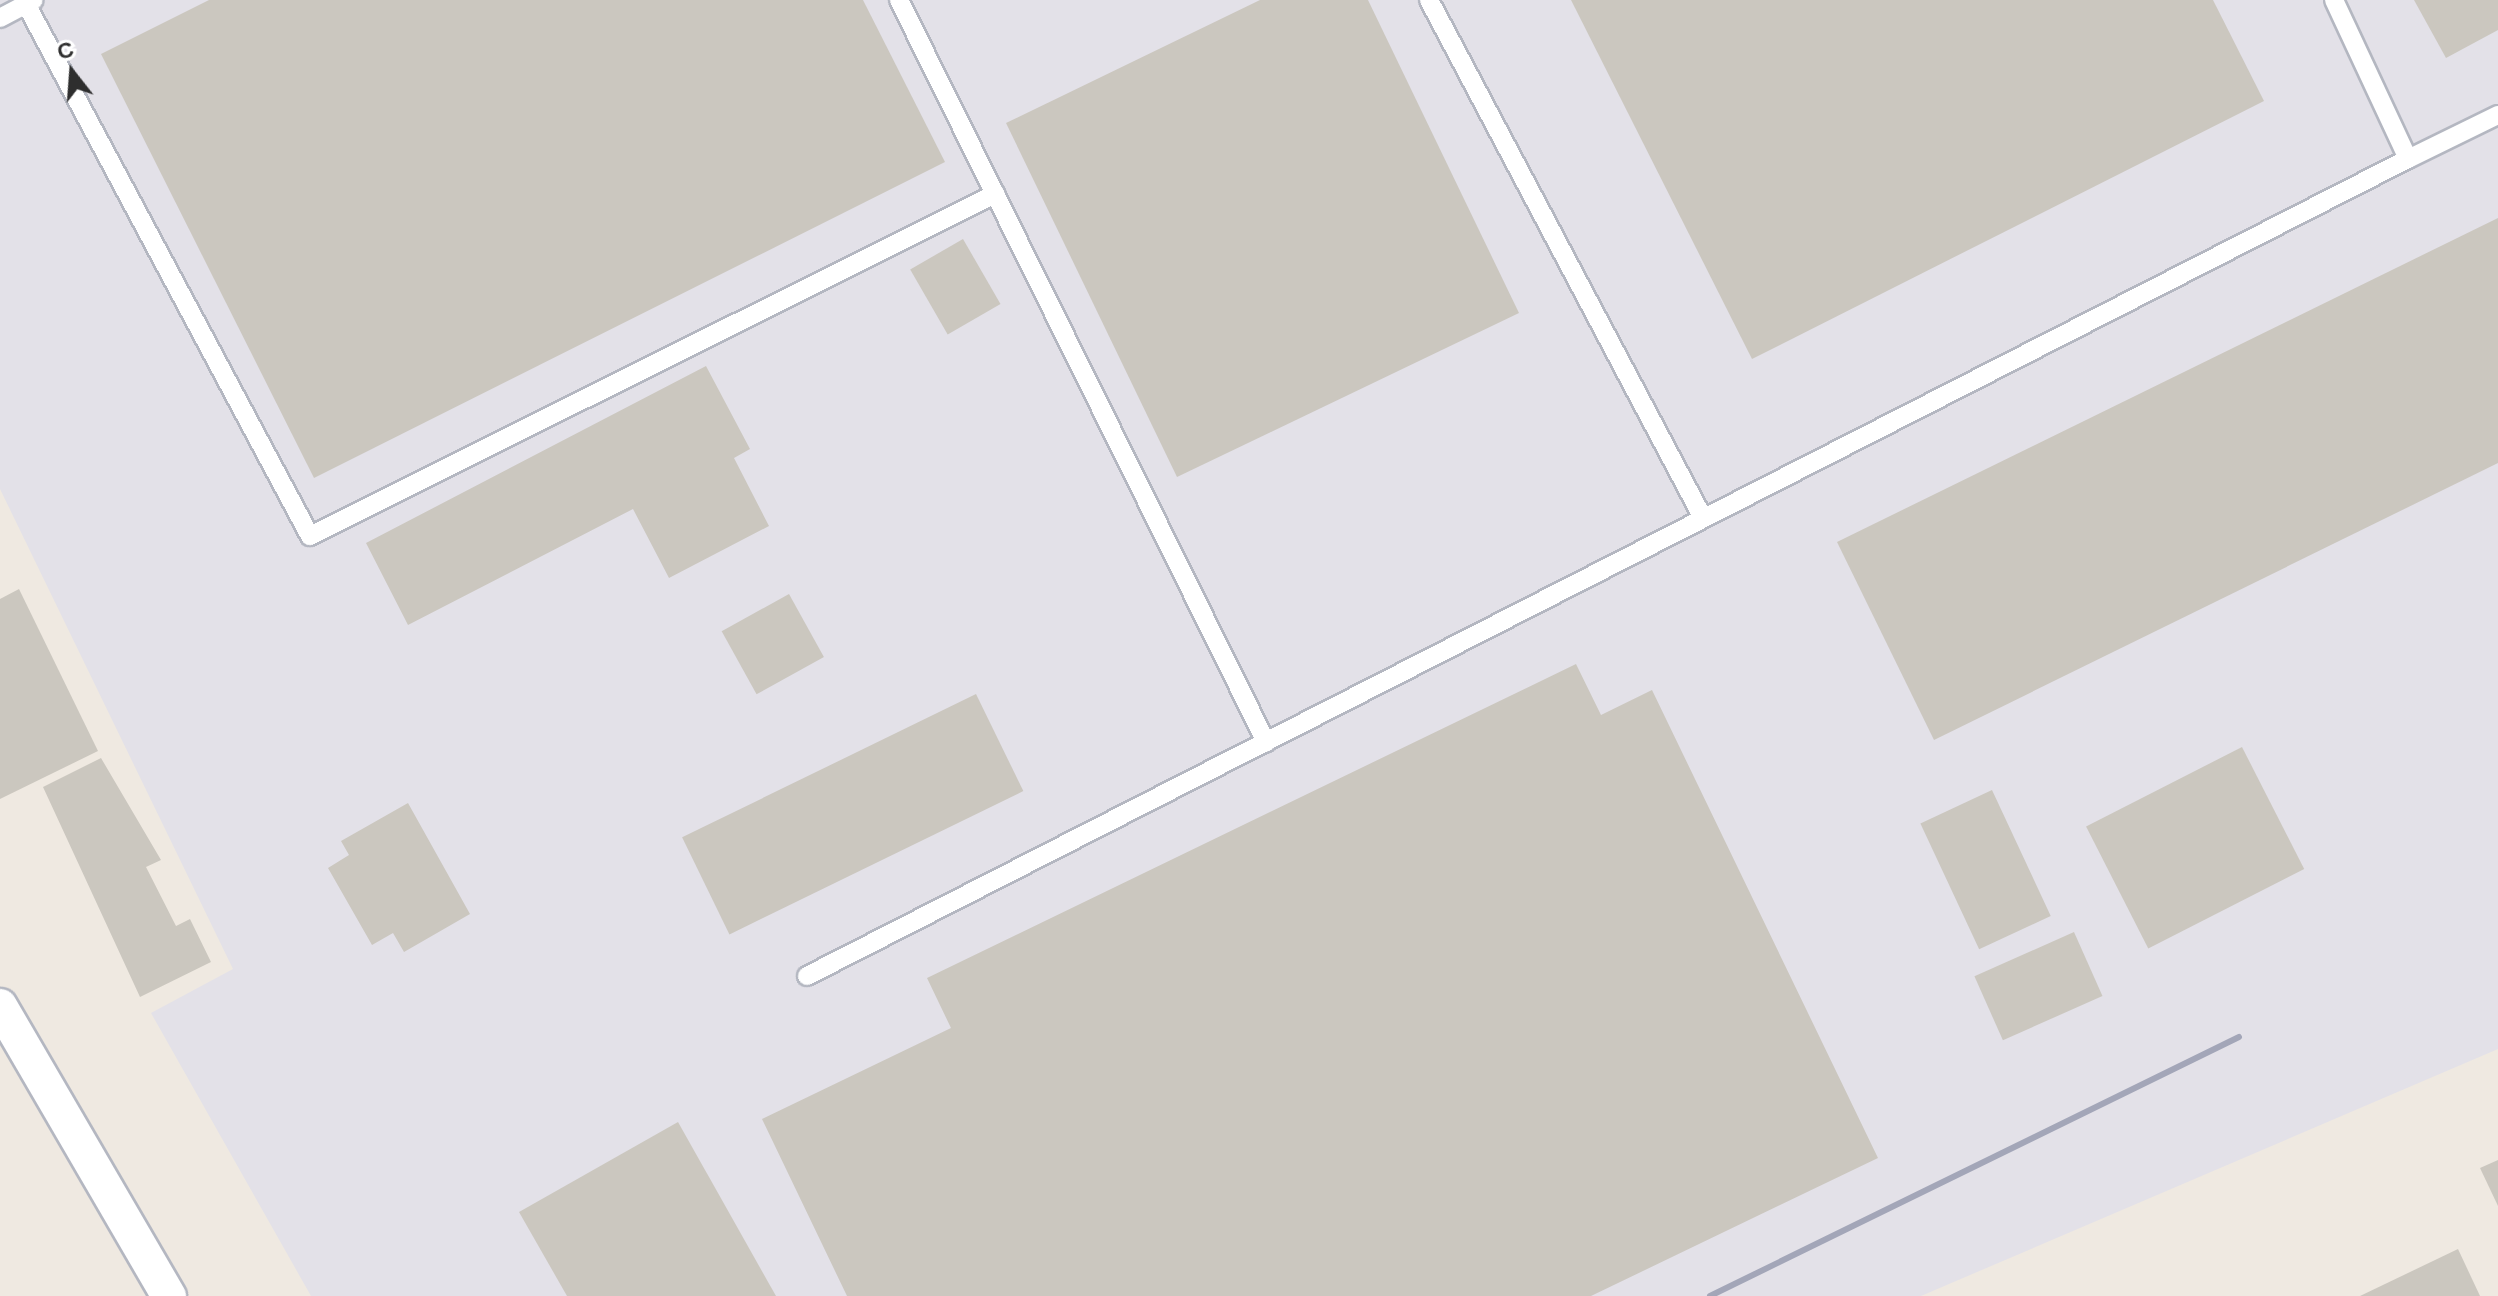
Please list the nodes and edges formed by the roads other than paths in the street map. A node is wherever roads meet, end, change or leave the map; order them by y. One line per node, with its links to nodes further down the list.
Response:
1 (899, 0): 8 (lane)
2 (1429, 0): 9 (lane)
3 (2334, 0): 7 (lane)
4 (30, 2): 5 (lane); 8 (lane)
5 (0, 18)
6 (2498, 115): 7 (lane)
7 (2408, 159): 9 (lane)
8 (995, 194): 10 (lane)
9 (1703, 518): 10 (lane)
10 (1266, 742): 11 (lane)
11 (807, 976)
12 (0, 1006): 13 (street)
13 (169, 1296)

